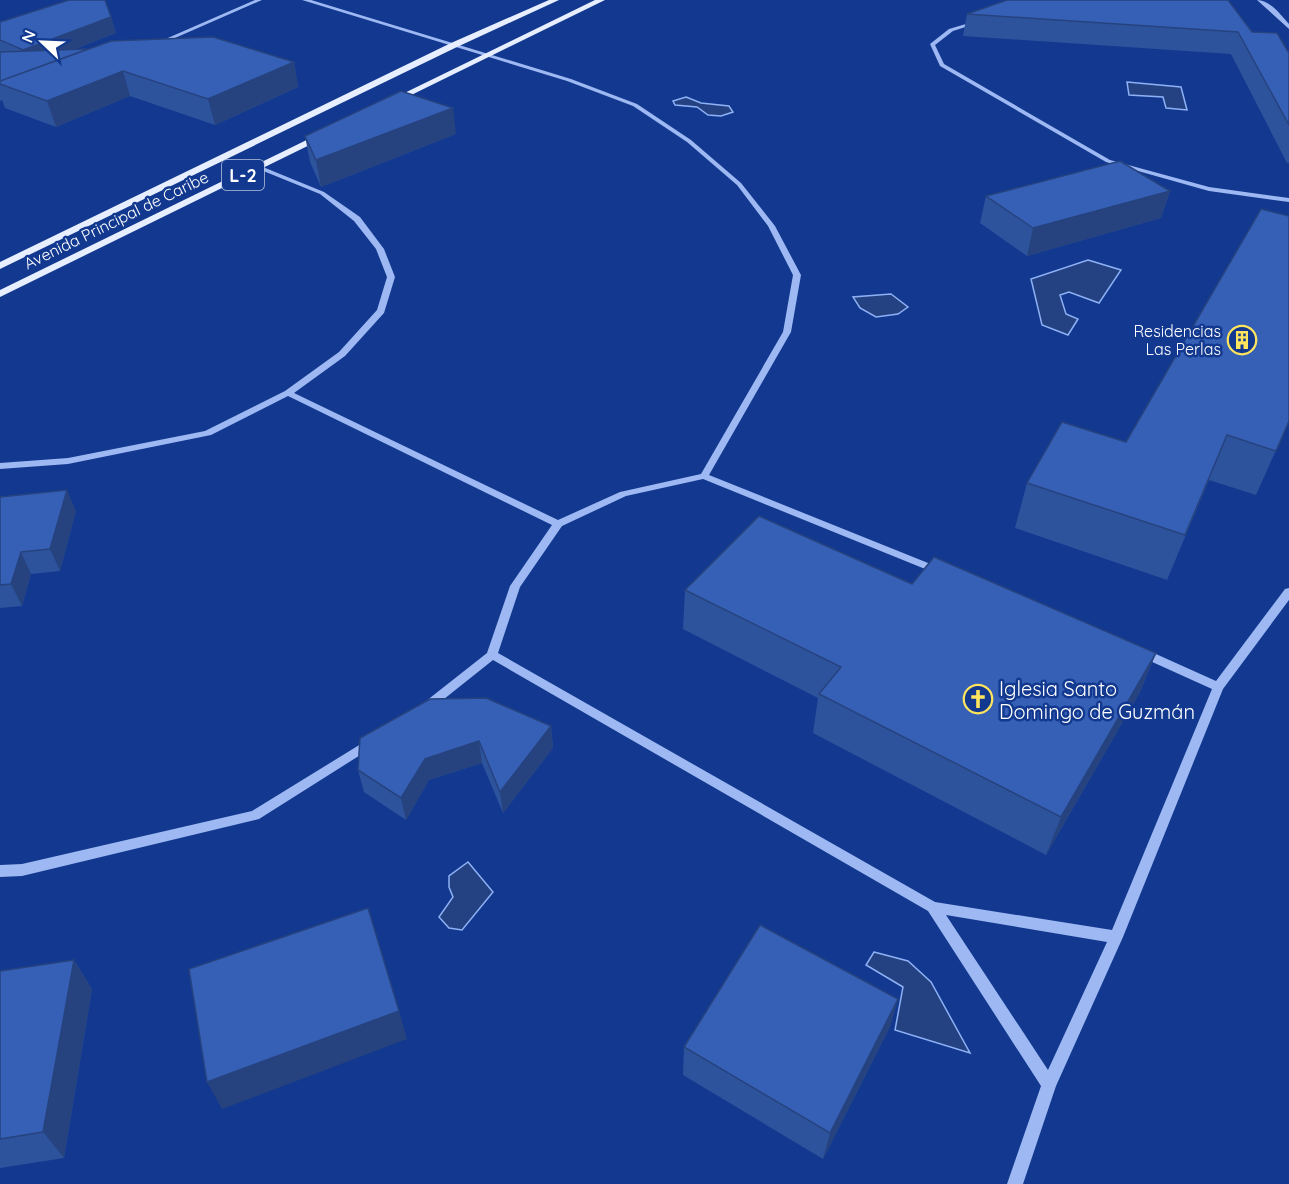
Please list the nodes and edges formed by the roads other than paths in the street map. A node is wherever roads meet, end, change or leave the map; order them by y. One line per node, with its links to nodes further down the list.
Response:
1 (259, 0): 9 (street)
2 (305, 0): 8 (street)
3 (555, 0): 8 (main road, Avenida Principal de Caribe / L-2)
4 (601, 0): 10 (main road)
5 (1260, 0): 7 (street)
6 (982, 20): 14 (street)
7 (1289, 27)
8 (454, 45): 10 (street); 15 (main road, Avenida Principal de Caribe / L-2)
9 (151, 47)
10 (485, 56): 11 (main road); 19 (street)
11 (382, 106)
12 (331, 131): 13 (main road, Avenida Principal de Caribe / L-2)
13 (258, 167): 16 (main road, Avenida Principal de Caribe / L-2); 17 (street)
14 (1289, 200)
15 (0, 266)
16 (0, 294)
17 (288, 393): 18 (street); 20 (street)
18 (0, 466)
19 (704, 476): 20 (street); 21 (street)
20 (558, 524): 24 (street)
21 (948, 574)
22 (1289, 592): 25 (street)
23 (1136, 650): 25 (street)
24 (492, 655): 26 (street); 29 (street)
25 (1218, 687): 30 (street)
26 (412, 718)
27 (382, 736): 28 (street)
28 (0, 871)
29 (933, 907): 30 (street); 31 (street)
30 (1116, 937): 31 (street)
31 (1048, 1085): 32 (street)
32 (1015, 1184)

